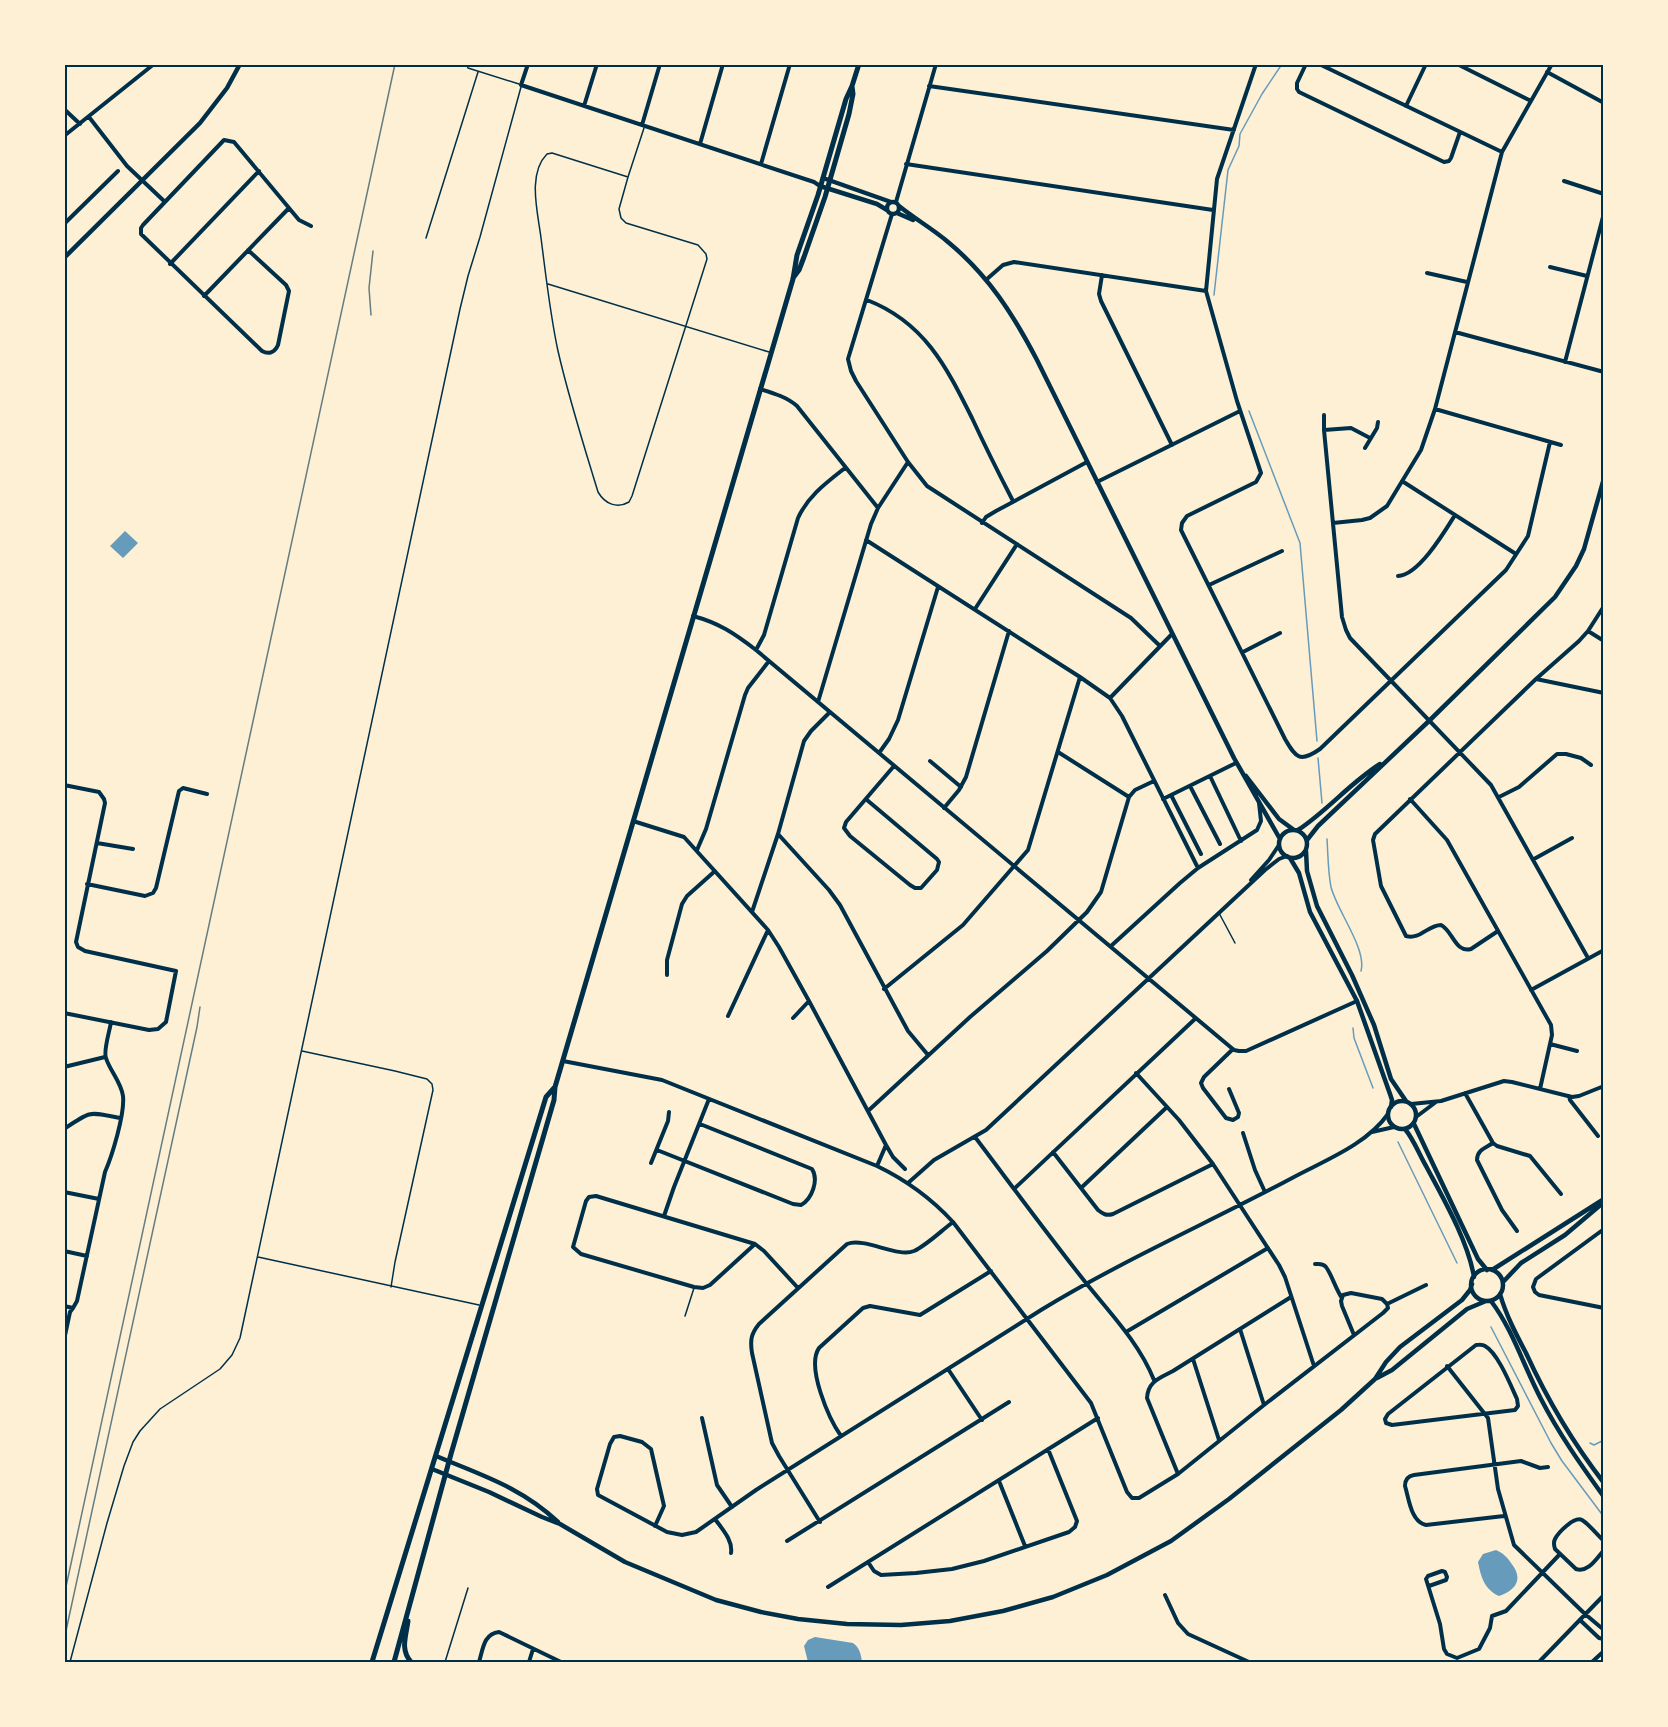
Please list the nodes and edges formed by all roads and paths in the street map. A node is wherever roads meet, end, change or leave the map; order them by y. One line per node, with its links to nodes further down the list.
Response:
1 (154, 64): 27 (street)
2 (240, 64): 41 (street)
3 (466, 64): 17 (lane)
4 (528, 64): 19 (street)
5 (597, 64): 24 (street)
6 (660, 64): 29 (street)
7 (723, 64): 33 (street)
8 (790, 64): 36 (street)
9 (859, 64): 20 (main road)
10 (936, 64): 21 (street)
11 (1256, 64): 30 (street)
12 (1306, 64): 31 (street)
13 (1319, 64): 25 (street)
14 (1426, 64): 25 (street)
15 (1457, 64): 22 (street)
16 (1552, 64): 18 (street)
17 (478, 71): 19 (lane); 56 (lane)
18 (1547, 72): 22 (street); 23 (street)
19 (521, 85): 24 (street); 191 (lane)
20 (852, 86): 40 (main road); 42 (main road)
21 (929, 86): 30 (street); 35 (street)
22 (1531, 101): 34 (street)
23 (1604, 104)
24 (584, 106): 29 (street)
25 (1406, 106): 31 (street)
26 (64, 109): 28 (street)
27 (89, 117): 28 (street); 41 (street)
28 (80, 124): 32 (street)
29 (644, 125): 33 (street); 39 (lane)
30 (1234, 130): 50 (street)
31 (1460, 132): 34 (street)
32 (64, 136)
33 (700, 144): 36 (street)
34 (1502, 152): 66 (street)
35 (906, 164): 48 (street); 50 (street)
36 (760, 165): 44 (street)
37 (118, 171): 53 (street)
38 (259, 171): 47 (street); 49 (street); 59 (street)
39 (628, 177): 67 (lane); 71 (lane)
40 (823, 178): 42 (street); 44 (main road)
41 (142, 180): 47 (street); 58 (street)
42 (829, 180): 45 (main road); 48 (street)
43 (1564, 181): 46 (street)
44 (818, 184): 45 (street); 64 (main road)
45 (827, 188): 51 (street); 64 (main road)
46 (1604, 194)
47 (164, 201): 59 (street)
48 (895, 204): 51 (street); 51 (street); 55 (street)
49 (289, 208): 54 (street); 57 (street)
50 (1213, 210): 68 (street)
51 (892, 212): 55 (street); 70 (street)
52 (1604, 213): 63 (street)
53 (64, 224)
54 (311, 225)
55 (924, 225): 65 (street)
56 (426, 238)
57 (249, 250): 69 (street); 69 (street)
58 (64, 258)
59 (170, 264): 69 (street)
60 (1550, 267): 63 (street)
61 (1427, 273): 66 (street)
62 (1102, 275): 65 (street); 68 (street); 84 (street)
63 (1587, 276): 74 (street)
64 (793, 279): 73 (main road)
65 (987, 279): 88 (street)
66 (1467, 282): 72 (street)
67 (547, 284): 71 (lane); 71 (lane)
68 (1206, 291): 78 (street)
69 (204, 296)
70 (867, 300): 87 (street); 93 (street)
71 (685, 327): 73 (lane)
72 (1455, 332): 74 (street); 77 (street)
73 (771, 353): 76 (main road)
74 (1565, 362): 75 (street)
75 (1604, 372)
76 (760, 389): 89 (street); 107 (main road)
77 (1435, 409): 83 (street); 91 (street)
78 (1240, 411): 84 (street); 103 (street)
79 (1324, 416): 81 (street)
80 (1378, 422): 82 (street)
81 (1324, 430): 82 (street); 97 (street)
82 (1370, 438): 86 (street)
83 (1550, 442): 85 (street); 101 (street)
84 (1172, 445): 92 (street)
85 (1562, 445)
86 (1365, 448)
87 (908, 462): 94 (street); 96 (street)
88 (1087, 462): 92 (street); 93 (street)
89 (845, 468): 94 (street); 114 (street)
90 (1604, 478): 124 (street)
91 (1402, 481): 95 (street); 97 (street)
92 (1097, 482): 111 (street)
93 (1013, 501): 96 (street)
94 (878, 508): 98 (street)
95 (1455, 515): 101 (street); 102 (street)
96 (982, 523): 99 (street)
97 (1333, 523): 119 (street)
98 (866, 540): 104 (street); 122 (street)
99 (1017, 544): 106 (street); 113 (street)
100 (1282, 550): 103 (street)
101 (1516, 554): 119 (street)
102 (1398, 576)
103 (1209, 585): 115 (street)
104 (938, 587): 106 (street); 127 (street)
105 (1604, 606): 109 (street)
106 (975, 609): 108 (street)
107 (693, 615): 114 (street); 148 (main road)
108 (1009, 631): 117 (street); 138 (street)
109 (1588, 631): 112 (street); 118 (street)
110 (1280, 633): 115 (street)
111 (1172, 634): 113 (street); 130 (street)
112 (1604, 641)
113 (1160, 646): 121 (street)
114 (756, 650): 116 (street)
115 (1243, 652): 119 (street)
116 (769, 661): 122 (street); 159 (street)
117 (1080, 677): 121 (street); 126 (street)
118 (1536, 679): 120 (street); 125 (street)
119 (1391, 680): 124 (street)
120 (1604, 693)
121 (1110, 698): 135 (street)
122 (818, 702): 123 (street)
123 (830, 712): 127 (street); 150 (street)
124 (1430, 720): 125 (street); 128 (street)
125 (1460, 751): 142 (street); 144 (street)
126 (1058, 752): 141 (street); 164 (street)
127 (879, 753): 132 (street)
128 (1388, 759): 149 (street); 153 (street)
129 (930, 761): 138 (street)
130 (1236, 763): 133 (street); 134 (street)
131 (1591, 765): 142 (street)
132 (894, 766): 145 (street); 147 (street)
133 (1242, 772): 146 (street); 149 (street)
134 (1210, 776): 137 (street); 154 (street)
135 (1154, 781): 141 (street); 143 (street)
136 (64, 785): 155 (street)
137 (1190, 786): 140 (street); 156 (street)
138 (961, 787): 147 (street)
139 (207, 794): 167 (street)
140 (1171, 795): 143 (street); 161 (street)
141 (1129, 797): 171 (street)
142 (1499, 797): 163 (street)
143 (1163, 799): 165 (street)
144 (1410, 799): 173 (street); 173 (street)
145 (867, 800): 145 (street)
146 (1258, 803): 152 (street); 154 (street)
147 (944, 808): 164 (street)
148 (632, 821): 159 (street); 195 (main road)
149 (1296, 830): 152 (street); 153 (street)
150 (777, 834): 169 (street); 180 (street)
151 (1572, 838): 163 (street)
152 (1280, 839): 157 (street)
153 (1307, 840): 160 (street)
154 (1241, 841): 165 (street)
155 (97, 843): 158 (street); 167 (street)
156 (1220, 844)
157 (1279, 845): 162 (street); 168 (street)
158 (133, 849)
159 (697, 850): 166 (street)
160 (1306, 851): 162 (street); 206 (street)
161 (1201, 854)
162 (1288, 857): 168 (street); 183 (street)
163 (1534, 860): 177 (street)
164 (1015, 866): 171 (street); 180 (street)
165 (1198, 868): 175 (street)
166 (715, 871): 169 (street); 178 (street)
167 (87, 884): 188 (street)
168 (1245, 888): 170 (street)
169 (752, 912): 172 (street)
170 (1219, 912): 174 (lane); 179 (street)
171 (1079, 919): 175 (street); 193 (street)
172 (768, 930): 182 (street); 185 (street)
173 (1498, 931): 181 (street)
174 (1235, 943)
175 (1111, 946): 179 (street)
176 (1604, 950): 177 (street)
177 (1588, 958): 181 (street)
178 (667, 975)
179 (1148, 978): 187 (street); 222 (street)
180 (885, 989): 193 (street)
181 (1531, 990): 189 (street)
182 (809, 1001): 186 (street); 209 (street)
183 (1357, 1001): 190 (street); 208 (street)
184 (64, 1013): 188 (street)
185 (728, 1016)
186 (793, 1018)
187 (1196, 1018): 190 (street); 197 (street)
188 (111, 1022): 194 (street)
189 (1550, 1044): 192 (street); 201 (street)
190 (1233, 1049): 200 (street)
191 (301, 1051): 249 (lane); 258 (lane)
192 (1577, 1051)
193 (928, 1055): 209 (street)
194 (105, 1057): 196 (street); 213 (street)
195 (563, 1061): 199 (main road); 204 (street)
196 (64, 1067)
197 (1136, 1073): 207 (street); 226 (street)
198 (1604, 1086): 203 (street)
199 (555, 1087): 267 (main road); 292 (main road)
200 (1228, 1089)
201 (1540, 1089): 202 (street); 203 (street)
202 (1465, 1093): 205 (street); 223 (street)
203 (1569, 1096): 221 (street)
204 (710, 1099): 214 (street); 230 (street)
205 (1436, 1102): 206 (street); 212 (street)
206 (1408, 1103): 208 (street); 212 (street)
207 (1167, 1107): 229 (street); 233 (street)
208 (1391, 1107): 211 (street)
209 (868, 1111): 224 (street)
210 (669, 1112): 225 (street)
211 (1388, 1114): 216 (street); 219 (street)
212 (1416, 1117): 215 (street)
213 (120, 1118): 217 (street); 238 (street)
214 (700, 1124): 227 (street); 227 (street)
215 (1414, 1124): 218 (street); 251 (street)
216 (1394, 1127): 218 (street); 219 (street)
217 (64, 1129)
218 (1405, 1129): 253 (street)
219 (1372, 1132): 236 (street)
220 (1243, 1133): 236 (street)
221 (1598, 1136)
222 (975, 1137): 232 (street); 234 (street)
223 (1493, 1143): 237 (street); 244 (street)
224 (886, 1145): 230 (street); 231 (street)
225 (657, 1150): 227 (street); 228 (street)
226 (1053, 1152): 233 (street); 234 (street)
227 (685, 1161): 241 (street)
228 (651, 1163)
229 (1213, 1164): 233 (street); 240 (street)
230 (877, 1166): 232 (street)
231 (905, 1169)
232 (908, 1183): 242 (street)
233 (1081, 1188)
234 (1014, 1189): 255 (street)
235 (64, 1192): 238 (street)
236 (1265, 1192): 240 (street)
237 (1561, 1194)
238 (99, 1199): 248 (street)
239 (1604, 1201): 251 (street); 254 (street)
240 (1240, 1205): 246 (street); 255 (street)
241 (664, 1216): 245 (street); 259 (street)
242 (953, 1222): 252 (street); 260 (street)
243 (1604, 1229): 269 (street)
244 (1517, 1231)
245 (755, 1244): 259 (street); 260 (street)
246 (1268, 1248): 262 (street); 273 (street)
247 (64, 1251): 248 (street)
248 (87, 1256): 268 (street)
249 (257, 1257): 258 (lane); 328 (lane)
250 (1315, 1264): 263 (street)
251 (1490, 1270): 253 (street); 254 (street)
252 (991, 1271): 271 (street); 288 (street)
253 (1474, 1277): 256 (street)
254 (1503, 1282): 261 (street)
255 (1086, 1283): 271 (street); 273 (street)
256 (1472, 1284): 264 (street); 280 (street)
257 (1426, 1286): 265 (street)
258 (391, 1287): 267 (lane)
259 (694, 1287): 270 (lane)
260 (798, 1288): 296 (street)
261 (1500, 1294): 264 (street); 300 (street)
262 (1291, 1297): 272 (street); 277 (street)
263 (1342, 1298): 265 (street); 274 (street)
264 (1488, 1301): 280 (street); 301 (street)
265 (1387, 1304): 274 (street)
266 (64, 1306): 268 (street)
267 (482, 1306): 291 (main road)
268 (73, 1308): 275 (street)
269 (1604, 1308)
270 (685, 1316)
271 (1027, 1318): 279 (street); 286 (street)
272 (1240, 1329): 276 (street); 283 (street)
273 (1126, 1332): 281 (street)
274 (1354, 1335): 277 (street)
275 (64, 1340)
276 (1193, 1359): 281 (street); 289 (street)
277 (1314, 1366): 283 (street)
278 (1447, 1366): 284 (street); 284 (street); 284 (street)
279 (948, 1369): 287 (street); 288 (street)
280 (1375, 1379): 306 (street)
281 (1154, 1380): 298 (street)
282 (1009, 1402): 287 (street)
283 (1264, 1405): 289 (street)
284 (1485, 1414): 293 (street)
285 (702, 1418): 302 (street)
286 (1098, 1418): 290 (street); 298 (street)
287 (982, 1420): 305 (street)
288 (841, 1436): 296 (street)
289 (1219, 1440): 298 (street)
290 (1048, 1449): 299 (street); 310 (street)
291 (436, 1456): 292 (street); 295 (main road)
292 (448, 1462): 297 (main road); 306 (street)
293 (1495, 1465): 294 (street); 303 (street); 303 (street)
294 (1548, 1467)
295 (432, 1469): 297 (street); 329 (main road)
296 (787, 1470): 302 (street); 305 (street)
297 (445, 1474): 306 (street); 321 (main road)
298 (1178, 1474)
299 (999, 1481): 310 (street); 314 (street)
300 (1604, 1484)
301 (1604, 1497)
302 (732, 1507): 304 (street)
303 (1504, 1516): 315 (street)
304 (715, 1519): 307 (street); 312 (street)
305 (820, 1522): 308 (street)
306 (560, 1524)
307 (656, 1526): 307 (street)
308 (787, 1541)
309 (1604, 1541): 313 (street)
310 (1025, 1546): 314 (street)
311 (1604, 1550): 313 (street)
312 (731, 1553)
313 (1560, 1554): 315 (street)
314 (868, 1562): 318 (street)
315 (1541, 1573): 316 (street); 322 (street)
316 (1429, 1586): 316 (street)
317 (468, 1587): 332 (lane)
318 (828, 1587)
319 (1165, 1595): 336 (street)
320 (1604, 1595): 322 (street)
321 (410, 1604): 330 (main road); 331 (main road)
322 (1586, 1616): 323 (street); 324 (street)
323 (1581, 1621): 325 (street); 337 (street)
324 (1604, 1630)
325 (1604, 1639)
326 (534, 1649): 333 (street); 334 (street); 335 (street)
327 (1604, 1651): 338 (street)
328 (70, 1662)
329 (372, 1662)
330 (394, 1662)
331 (411, 1662)
332 (445, 1662)
333 (479, 1662)
334 (529, 1662)
335 (561, 1662)
336 (1249, 1662)
337 (1539, 1662)
338 (1592, 1662)

